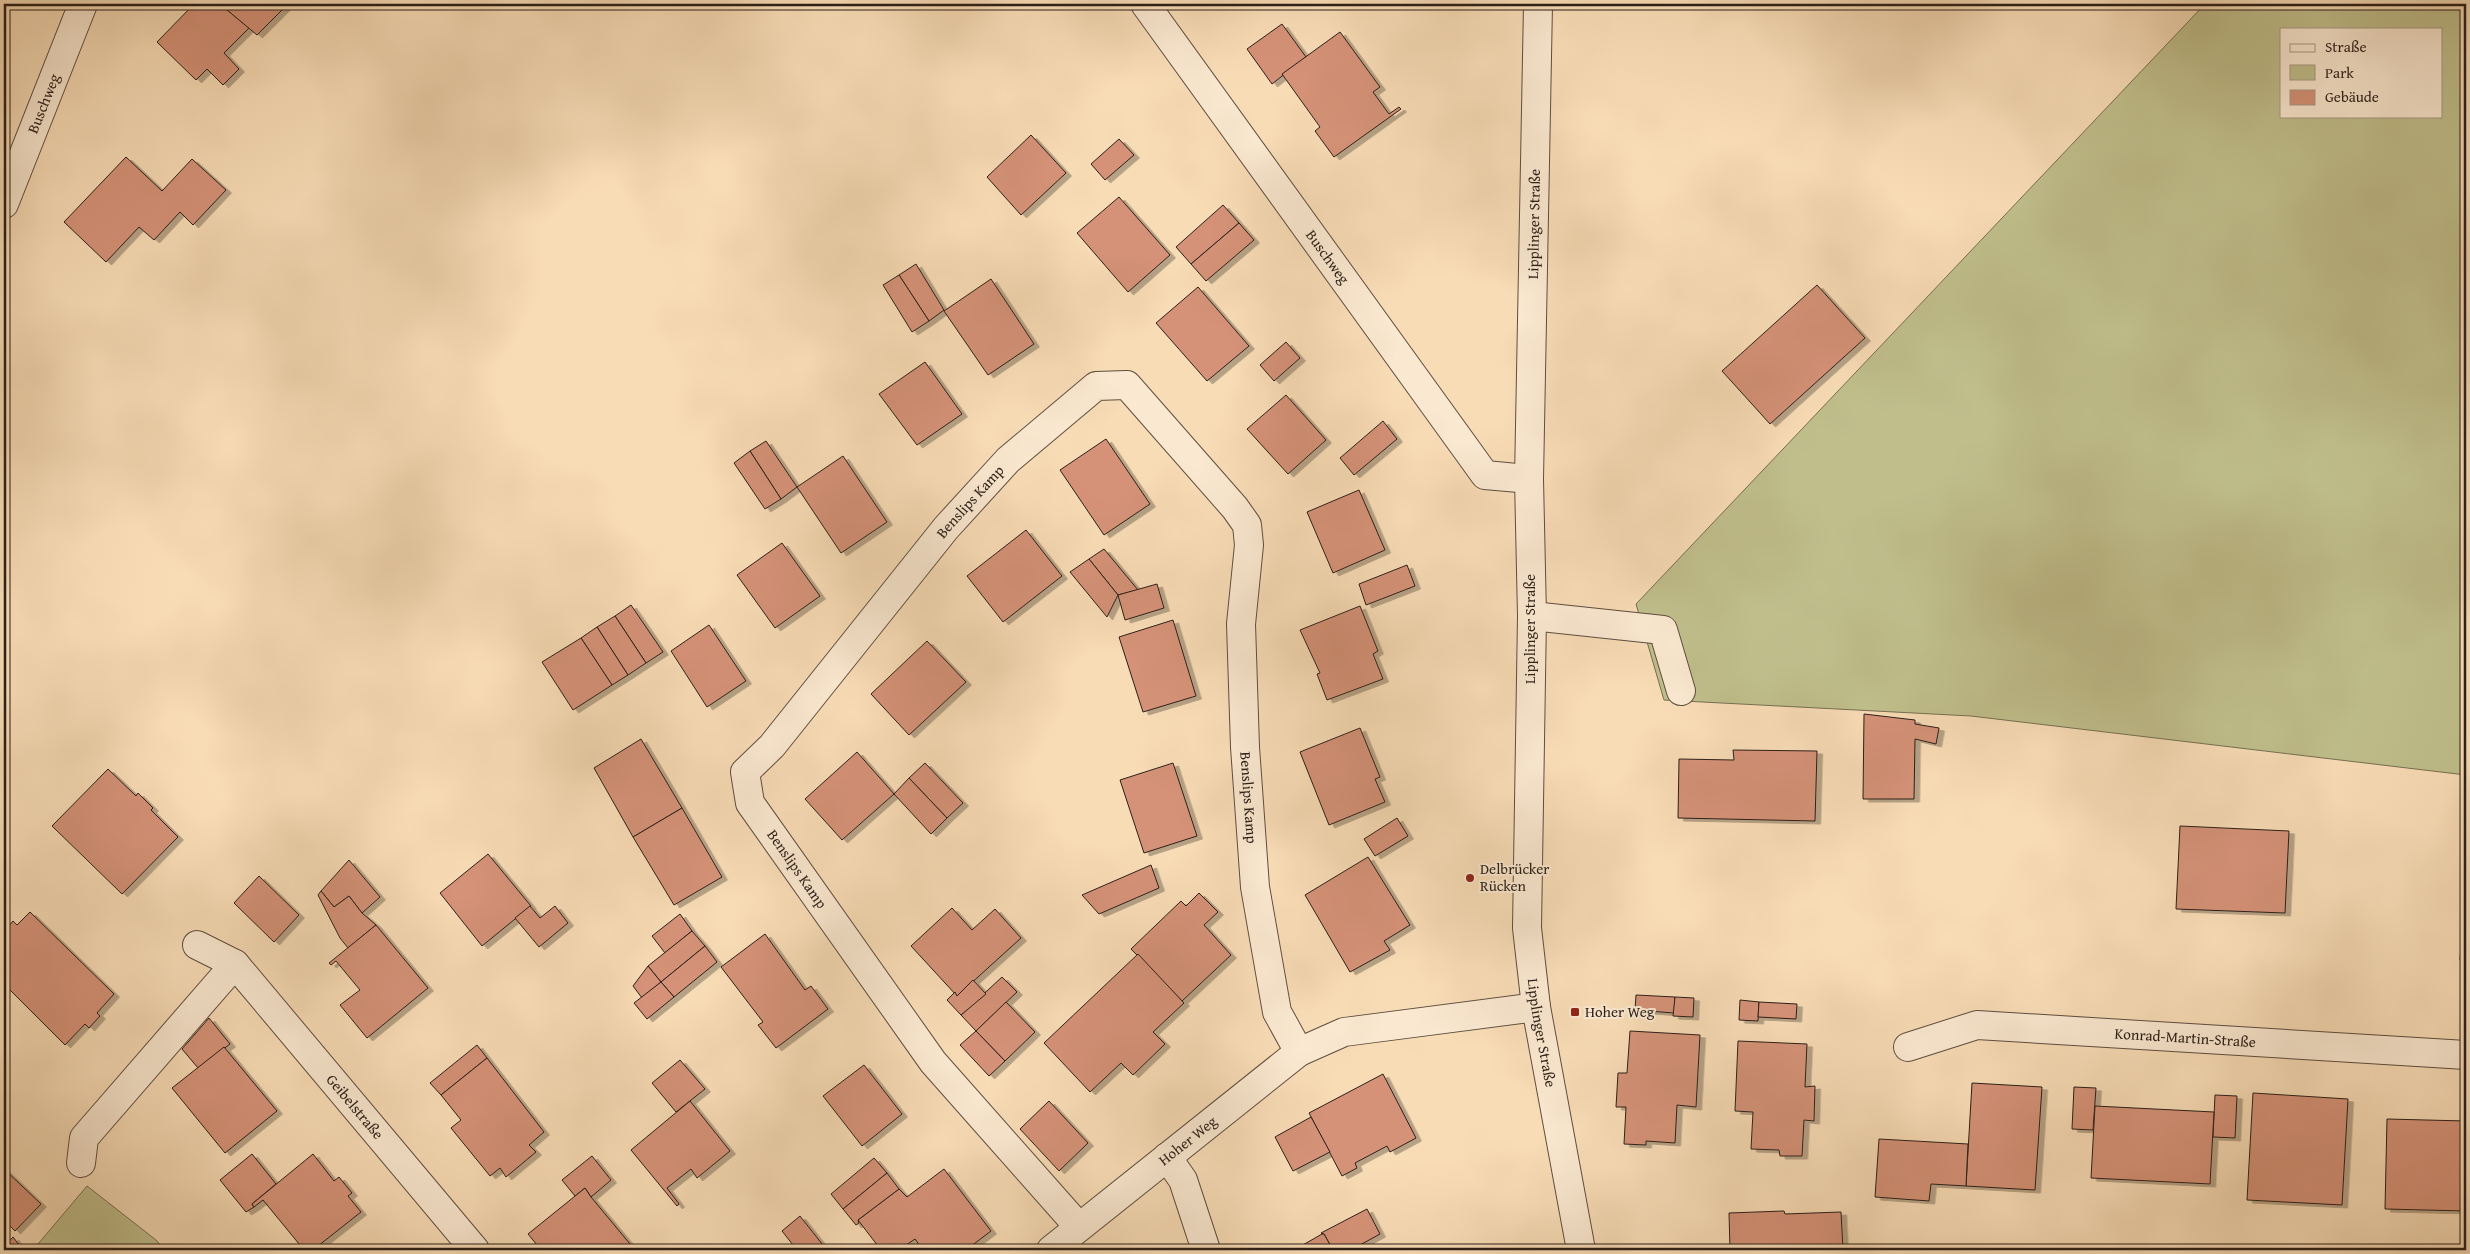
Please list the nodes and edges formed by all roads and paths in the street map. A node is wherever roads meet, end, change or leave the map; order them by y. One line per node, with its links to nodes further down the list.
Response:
1 (83, 4): 4 (street, Buschweg)
2 (1145, 4): 5 (street, Buschweg)
3 (1538, 4): 5 (street, Lipplinger Straße)
4 (4, 204)
5 (1529, 479): 6 (street, Lipplinger Straße)
6 (1532, 616): 7 (street); 10 (street, Lipplinger Straße)
7 (1681, 691)
8 (197, 945): 9 (street, Geibelstraße)
9 (235, 964): 15 (street); 17 (street, Geibelstraße)
10 (1536, 1008): 12 (street, Hoher Weg); 20 (street, Lipplinger Straße)
11 (1908, 1047): 13 (street, Konrad-Martin-Straße)
12 (1299, 1052): 14 (street, Hoher Weg); 16 (street, Benslips Kamp)
13 (2466, 1055)
14 (1167, 1157): 16 (street, Hoher Weg); 19 (street)
15 (81, 1163)
16 (1079, 1227): 18 (street, Hoher Weg)
17 (475, 1250)
18 (1051, 1250)
19 (1206, 1250)
20 (1581, 1250)

